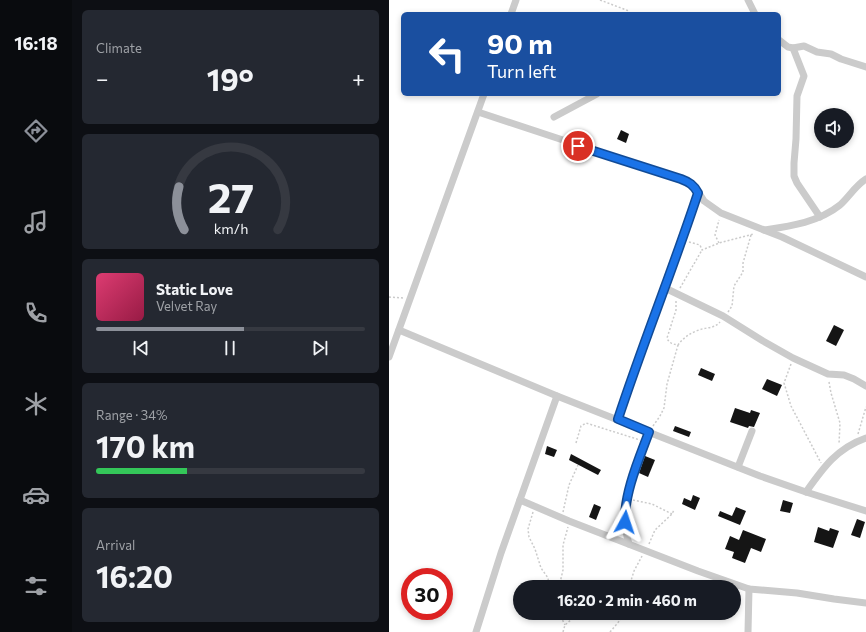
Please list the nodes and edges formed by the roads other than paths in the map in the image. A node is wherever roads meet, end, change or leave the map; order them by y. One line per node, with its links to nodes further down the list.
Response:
1 (516, 0): 3 (street)
2 (748, 0): 4 (street)
3 (512, 12)
4 (754, 12)
5 (781, 42): 6 (street)
6 (793, 48): 7 (street); 14 (street)
7 (866, 68)
8 (483, 96): 10 (street)
9 (593, 96): 11 (street)
10 (478, 112): 13 (street); 18 (street)
11 (554, 117)
12 (866, 179): 14 (street)
13 (698, 193): 15 (street); 17 (street)
14 (820, 217): 15 (street)
15 (764, 230): 16 (street)
16 (866, 277)
17 (665, 288): 20 (street); 22 (street)
18 (399, 330): 19 (street); 21 (street)
19 (389, 357)
20 (866, 386)
21 (557, 396): 22 (street); 28 (street)
22 (618, 419): 24 (street)
23 (751, 431): 26 (street)
24 (649, 432): 26 (street); 30 (street)
25 (866, 438): 27 (street)
26 (738, 467): 27 (street)
27 (806, 492): 29 (street)
28 (520, 500): 30 (street); 33 (street)
29 (866, 511)
30 (629, 544): 31 (street)
31 (749, 589): 32 (street); 34 (street)
32 (866, 603)
33 (476, 632)
34 (748, 632)

